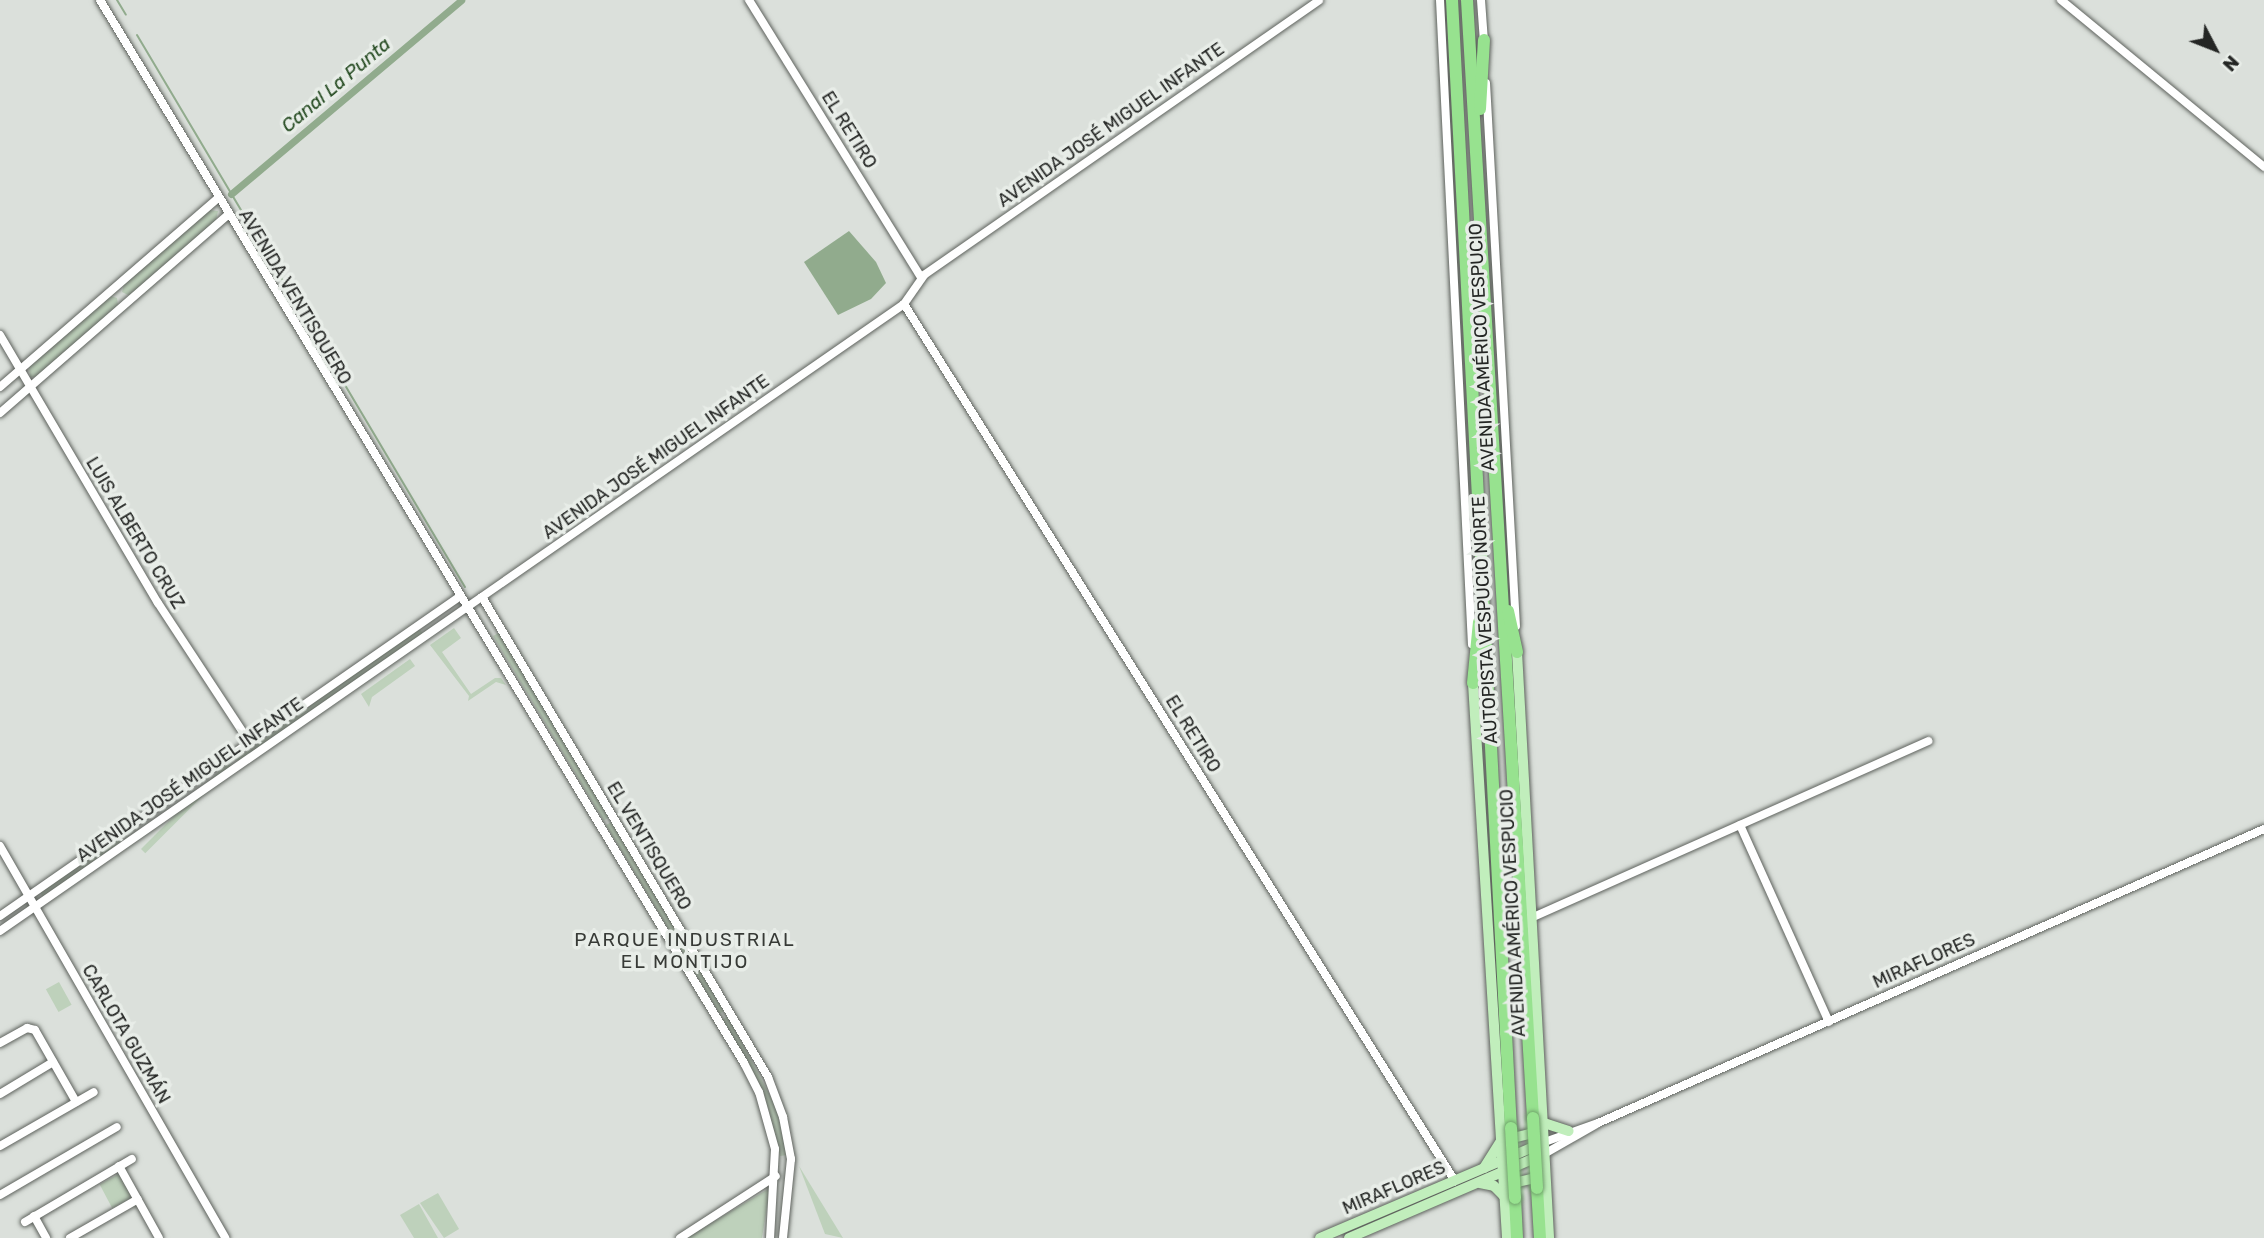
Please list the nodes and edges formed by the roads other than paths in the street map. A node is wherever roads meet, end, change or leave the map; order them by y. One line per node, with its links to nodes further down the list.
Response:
1 (100, 0): 12 (street, AVENIDA VENTISQUERO)
2 (749, 0): 14 (street, EL RETIRO)
3 (1319, 0): 14 (street, AVENIDA JOSÉ MIGUEL INFANTE)
4 (1440, 0): 33 (street, AVENIDA AMÉRICO VESPUCIO)
5 (1452, 0): 24 (highway, AUTOPISTA VESPUCIO NORTE)
6 (1467, 0): 10 (highway, AUTOPISTA VESPUCIO NORTE)
7 (1481, 0): 9 (street, AVENIDA AMÉRICO VESPUCIO)
8 (2062, 0): 11 (street)
9 (1484, 40): 10 (highway); 32 (street, AVENIDA AMÉRICO VESPUCIO)
10 (1475, 136): 23 (highway, AUTOPISTA VESPUCIO NORTE)
11 (2264, 167)
12 (217, 199): 13 (street, AVENIDA VENTISQUERO); 15 (street)
13 (227, 216): 16 (street); 25 (street, AVENIDA VENTISQUERO)
14 (921, 277): 17 (street, AVENIDA JOSÉ MIGUEL INFANTE)
15 (116, 287): 16 (street); 19 (street)
16 (128, 301): 21 (street)
17 (904, 304): 26 (street, AVENIDA JOSÉ MIGUEL INFANTE); 69 (street, EL RETIRO)
18 (0, 335): 19 (street, LUIS ALBERTO CRUZ)
19 (20, 369): 20 (street); 21 (street, LUIS ALBERTO CRUZ)
20 (0, 387)
21 (31, 387): 22 (street); 35 (street, LUIS ALBERTO CRUZ)
22 (0, 413)
23 (1499, 572): 32 (highway); 56 (highway, AUTOPISTA VESPUCIO NORTE)
24 (1483, 573): 33 (highway); 72 (highway, AUTOPISTA VESPUCIO NORTE, bridge)
25 (459, 597): 27 (street, AVENIDA VENTISQUERO); 28 (street, AVENIDA JOSÉ MIGUEL INFANTE)
26 (482, 597): 27 (street, AVENIDA JOSÉ MIGUEL INFANTE); 29 (street, EL VENTISQUERO)
27 (468, 607): 30 (street, EL VENTISQUERO); 31 (street, AVENIDA JOSÉ MIGUEL INFANTE)
28 (421, 623): 31 (street); 35 (street, AVENIDA JOSÉ MIGUEL INFANTE)
29 (499, 625): 30 (street); 36 (street, EL VENTISQUERO)
30 (485, 634): 37 (street, EL VENTISQUERO)
31 (429, 635): 41 (street, AVENIDA JOSÉ MIGUEL INFANTE)
32 (1517, 652): 46 (main road, AVENIDA AMÉRICO VESPUCIO)
33 (1474, 683): 60 (main road, AVENIDA AMÉRICO VESPUCIO)
34 (1928, 741): 38 (street)
35 (250, 743): 40 (street, AVENIDA JOSÉ MIGUEL INFANTE)
36 (614, 817): 37 (street); 48 (street, EL VENTISQUERO)
37 (602, 823): 49 (street, EL VENTISQUERO)
38 (1740, 825): 46 (street); 50 (street)
39 (2264, 829): 50 (street, MIRAFLORES)
40 (122, 831): 41 (street); 43 (street, AVENIDA JOSÉ MIGUEL INFANTE)
41 (129, 842): 44 (street, AVENIDA JOSÉ MIGUEL INFANTE)
42 (0, 846): 43 (street, CARLOTA GUZMÁN)
43 (29, 896): 44 (street, CARLOTA GUZMÁN); 45 (street, AVENIDA JOSÉ MIGUEL INFANTE)
44 (35, 907): 47 (street, AVENIDA JOSÉ MIGUEL INFANTE); 80 (street, CARLOTA GUZMÁN)
45 (0, 916)
46 (1531, 918): 56 (main road, AVENIDA AMÉRICO VESPUCIO)
47 (0, 931)
48 (729, 1012): 49 (street); 83 (street, EL VENTISQUERO)
49 (718, 1018): 67 (street, EL VENTISQUERO)
50 (1829, 1022): 57 (street, MIRAFLORES)
51 (0, 1043): 52 (street)
52 (53, 1062): 54 (street); 55 (street)
53 (94, 1092): 55 (street)
54 (0, 1094)
55 (76, 1102): 61 (street)
56 (1537, 1120): 59 (main road); 60 (main road); 62 (main road, AVENIDA AMÉRICO VESPUCIO); 88 (highway, AUTOPISTA VESPUCIO NORTE, bridge)
57 (1598, 1123): 59 (street, MIRAFLORES); 62 (street, MIRAFLORES)
58 (117, 1127): 71 (street)
59 (1569, 1131): 62 (street, MIRAFLORES)
60 (1501, 1141): 65 (main road, AVENIDA AMÉRICO VESPUCIO); 66 (main road)
61 (0, 1146)
62 (1543, 1148): 65 (main road, MIRAFLORES); 68 (main road, AVENIDA AMÉRICO VESPUCIO)
63 (132, 1159): 64 (street)
64 (119, 1166): 73 (street); 74 (street)
65 (1503, 1167): 66 (main road, MIRAFLORES); 70 (main road, MIRAFLORES); 72 (main road, AVENIDA AMÉRICO VESPUCIO)
66 (1482, 1170): 69 (main road, MIRAFLORES)
67 (776, 1176): 81 (street); 82 (street, EL VENTISQUERO)
68 (1545, 1177): 72 (main road); 89 (main road, AVENIDA AMÉRICO VESPUCIO)
69 (1455, 1181): 84 (main road, MIRAFLORES)
70 (1480, 1183): 72 (main road); 85 (main road, MIRAFLORES)
71 (0, 1195)
72 (1510, 1197): 86 (main road, AVENIDA AMÉRICO VESPUCIO); 87 (highway, AUTOPISTA VESPUCIO NORTE)
73 (138, 1199): 76 (street); 78 (street)
74 (34, 1216): 75 (street); 77 (street)
75 (25, 1222)
76 (158, 1235): 79 (street)
77 (46, 1238)
78 (70, 1238)
79 (147, 1238)
80 (225, 1238)
81 (680, 1238)
82 (770, 1238)
83 (783, 1238)
84 (1320, 1238)
85 (1349, 1238)
86 (1507, 1238)
87 (1517, 1238)
88 (1540, 1238)
89 (1549, 1238)

